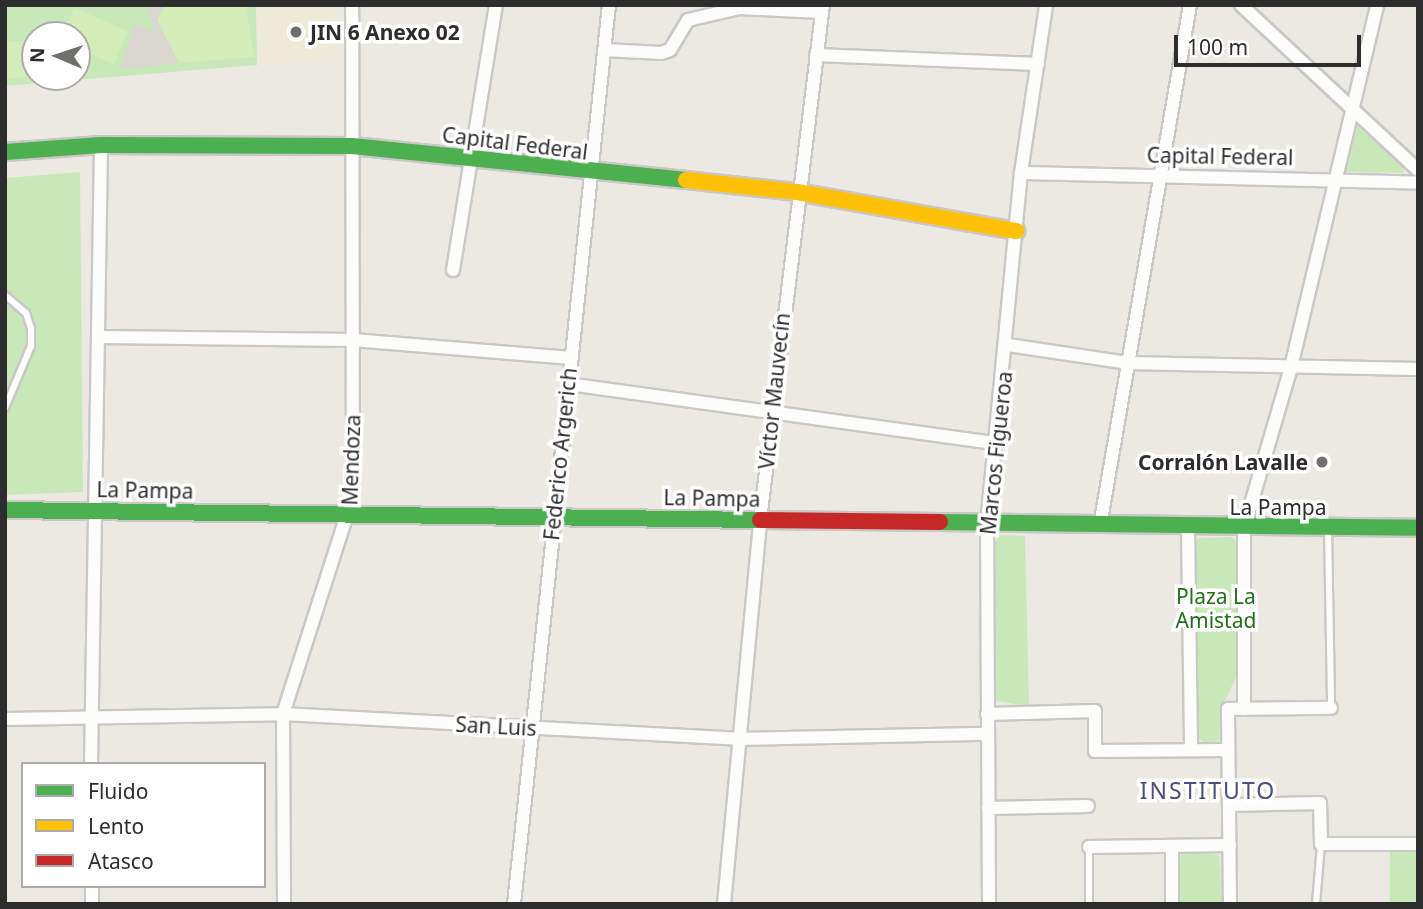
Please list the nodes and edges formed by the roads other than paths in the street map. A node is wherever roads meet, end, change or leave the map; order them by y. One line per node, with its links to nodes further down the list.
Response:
1 (352, 5): 14 (street, Mendoza)
2 (496, 5): 16 (street)
3 (609, 5): 9 (street, Federico Argerich)
4 (1046, 5): 11 (street, Marcos Figueroa)
5 (1190, 5): 20 (street)
6 (1241, 5): 12 (street)
7 (1377, 5): 12 (street)
8 (823, 8): 9 (street); 10 (street, Víctor Mauvecín)
9 (605, 50): 18 (street, Federico Argerich)
10 (816, 55): 11 (street); 23 (street, Víctor Mauvecín)
11 (1038, 64): 19 (street, Marcos Figueroa)
12 (1352, 110): 17 (street); 21 (street)
13 (101, 145): 14 (street, Capital Federal); 15 (street, Capital Federal); 27 (street)
14 (352, 146): 16 (street, Capital Federal); 28 (street, Mendoza)
15 (5, 152)
16 (471, 158): 18 (street, Capital Federal); 25 (street)
17 (1418, 170)
18 (591, 173): 23 (street, Capital Federal); 30 (street, Federico Argerich)
19 (1021, 173): 20 (street, Capital Federal); 24 (street, Marcos Figueroa)
20 (1158, 176): 21 (street, Capital Federal); 31 (street)
21 (1335, 180): 22 (street, Capital Federal); 32 (street)
22 (1418, 183)
23 (797, 192): 24 (street, Capital Federal); 36 (street, Víctor Mauvecín)
24 (1017, 231): 29 (street, Marcos Figueroa)
25 (453, 270)
26 (5, 295): 35 (lane)
27 (101, 337): 28 (street); 39 (street)
28 (353, 340): 30 (street); 40 (street, Mendoza)
29 (1008, 345): 31 (street); 37 (street, Marcos Figueroa)
30 (571, 358): 34 (street, Federico Argerich)
31 (1128, 363): 32 (street); 44 (street)
32 (1291, 367): 33 (street); 46 (street)
33 (1418, 369)
34 (568, 384): 36 (street); 41 (street, Federico Argerich)
35 (5, 408)
36 (772, 412): 37 (street); 42 (street, Víctor Mauvecín)
37 (995, 443): 43 (street, Marcos Figueroa)
38 (5, 510): 39 (street, La Pampa)
39 (99, 510): 40 (street, La Pampa); 53 (street)
40 (349, 515): 41 (street, La Pampa); 51 (street, Mendoza)
41 (554, 517): 42 (street, La Pampa); 55 (street, Federico Argerich)
42 (760, 520): 43 (street, La Pampa); 57 (street, Víctor Mauvecín)
43 (987, 525): 44 (street, La Pampa); 52 (street, Marcos Figueroa)
44 (1100, 526): 45 (street, La Pampa)
45 (1188, 527): 46 (street, La Pampa); 58 (street)
46 (1244, 528): 47 (street, La Pampa); 50 (street)
47 (1328, 528): 48 (street, La Pampa); 49 (lane)
48 (1418, 528)
49 (1331, 708): 50 (street)
50 (1244, 709): 59 (street)
51 (283, 714): 53 (street, San Luis); 55 (street, San Luis); 69 (street, Mendoza)
52 (987, 714): 56 (street, Marcos Figueroa); 58 (street)
53 (90, 715): 54 (street, San Luis); 60 (street)
54 (5, 719)
55 (530, 728): 57 (street, San Luis); 70 (street, Federico Argerich)
56 (987, 734): 57 (street, San Luis); 63 (street, Marcos Figueroa)
57 (738, 739): 71 (street, Víctor Mauvecín)
58 (1191, 750): 59 (street)
59 (1228, 750): 61 (street)
60 (91, 762)
61 (1229, 804): 64 (street); 66 (street)
62 (1088, 806): 63 (street)
63 (988, 808): 72 (street, Marcos Figueroa)
64 (1321, 844): 65 (street); 76 (lane)
65 (1418, 844)
66 (1230, 845): 67 (street); 75 (street)
67 (1171, 846): 68 (street); 74 (street)
68 (1088, 847): 73 (lane)
69 (284, 904)
70 (513, 904)
71 (724, 904)
72 (989, 904)
73 (1089, 904)
74 (1172, 904)
75 (1230, 904)
76 (1316, 904)

